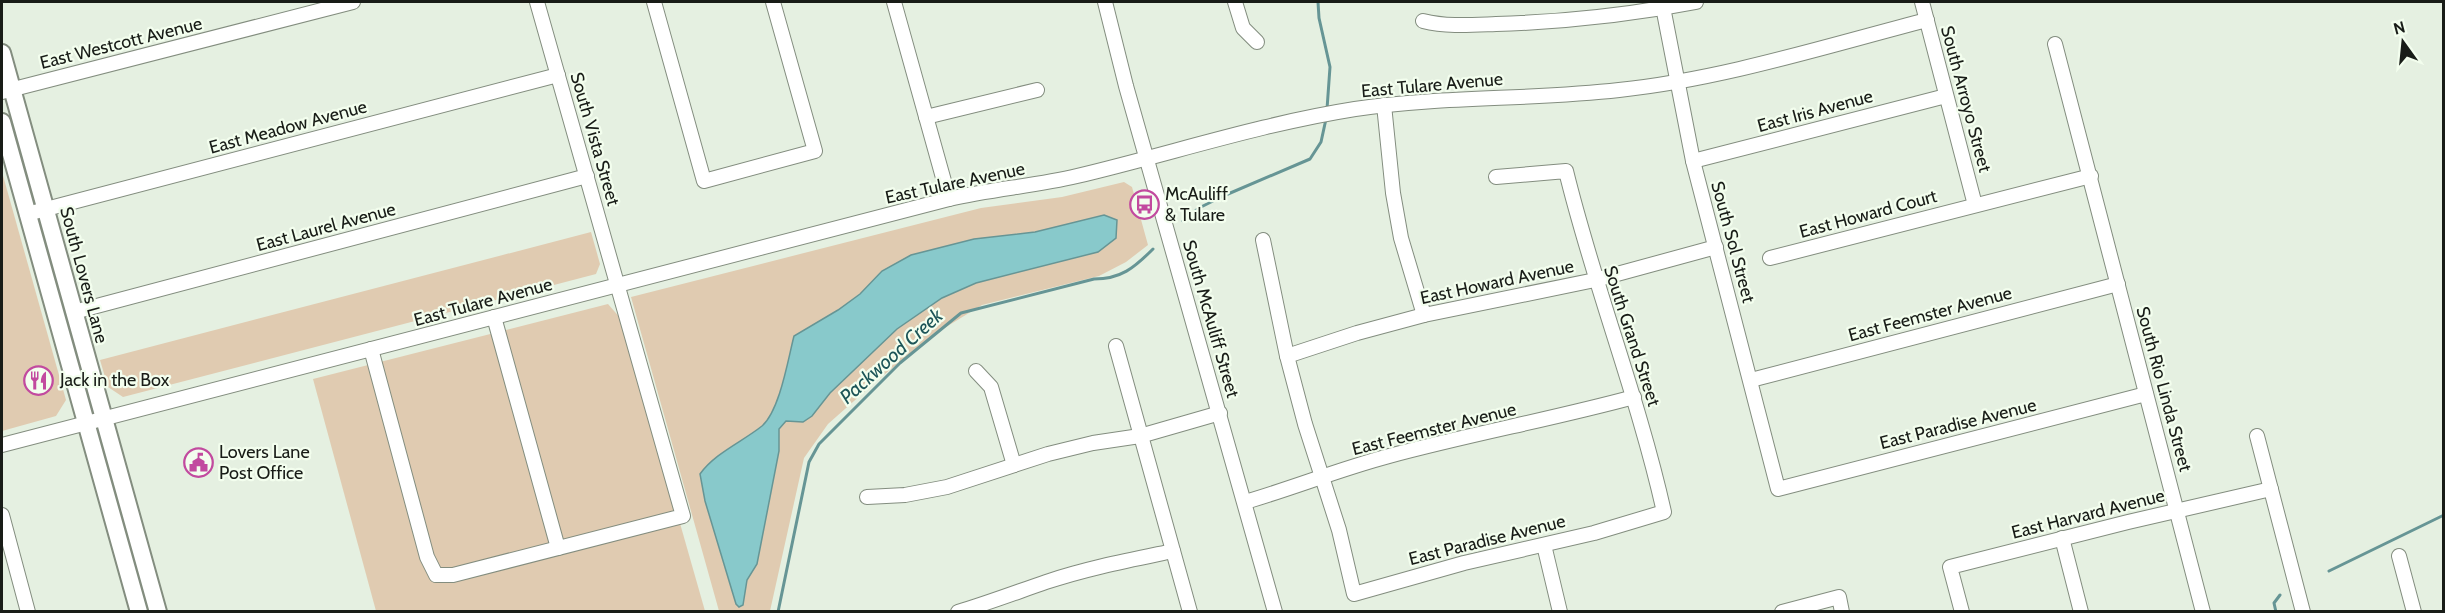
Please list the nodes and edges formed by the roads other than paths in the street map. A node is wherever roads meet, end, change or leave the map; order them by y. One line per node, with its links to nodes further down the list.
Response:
1 (353, 2): 19 (street, East Westcott Avenue)
2 (537, 2): 16 (street, South Vista Street)
3 (654, 2): 4 (street)
4 (773, 2)
5 (894, 2): 22 (street)
6 (1106, 2): 24 (street, South McAuliff Street)
7 (1235, 2): 13 (street)
8 (1696, 2): 10 (street)
9 (1922, 2): 11 (street, South Arroyo Street)
10 (1662, 5): 12 (street); 17 (street, South Sol Street)
11 (1927, 20): 17 (street, East Tulare Avenue); 20 (street, South Arroyo Street)
12 (1423, 21)
13 (1257, 42)
14 (2055, 44): 27 (street, South Rio Linda Street)
15 (2, 53): 19 (main road, South Lovers Lane)
16 (558, 75): 26 (street, South Vista Street); 31 (street, East Meadow Avenue)
17 (1676, 82): 21 (street, East Tulare Avenue); 25 (street, South Sol Street)
18 (1037, 90): 22 (street)
19 (7, 91): 31 (main road, South Lovers Lane)
20 (1946, 96): 25 (street, East Iris Avenue); 30 (street, South Arroyo Street)
21 (1384, 105): 24 (street, East Tulare Avenue); 40 (street)
22 (926, 117): 29 (street)
23 (2, 122): 32 (main road, South Lovers Lane)
24 (1146, 158): 29 (street, East Tulare Avenue); 49 (street, South McAuliff Street)
25 (1693, 161): 34 (street, South Sol Street)
26 (587, 176): 38 (street, South Vista Street); 39 (street, East Laurel Avenue)
27 (2091, 176): 30 (street); 37 (street, South Rio Linda Street)
28 (1496, 177): 36 (street, South Grand Street)
29 (949, 199): 38 (street, East Tulare Avenue)
30 (1975, 205): 35 (street, East Howard Court)
31 (45, 209): 32 (street, East Meadow Avenue); 39 (main road, South Lovers Lane)
32 (27, 214): 51 (main road, South Lovers Lane)
33 (1263, 240): 44 (street)
34 (1716, 247): 36 (street, East Howard Avenue); 46 (street, South Sol Street)
35 (1770, 258)
36 (1595, 280): 40 (street, East Howard Avenue); 48 (street, South Grand Street)
37 (2118, 284): 46 (street, East Feemster Avenue); 47 (street, South Rio Linda Street)
38 (618, 285): 41 (street, East Tulare Avenue); 66 (street, South Vista Street)
39 (74, 312): 50 (main road, South Lovers Lane)
40 (1424, 315): 44 (street, East Howard Avenue)
41 (494, 317): 43 (street, East Tulare Avenue); 66 (street)
42 (1116, 346): 52 (street)
43 (371, 349): 50 (street, East Tulare Avenue); 66 (street)
44 (1287, 356): 56 (street)
45 (976, 371): 55 (street)
46 (1751, 380): 57 (street, South Sol Street)
47 (2145, 394): 57 (street, East Paradise Avenue); 61 (street, South Rio Linda Street)
48 (1634, 397): 56 (street, East Feemster Avenue); 62 (street, South Grand Street)
49 (1220, 413): 52 (street); 60 (street, South McAuliff Street)
50 (103, 418): 51 (street, East Tulare Avenue); 71 (main road, South Lovers Lane)
51 (86, 423): 54 (street, East Tulare Avenue); 70 (main road, South Lovers Lane)
52 (1140, 436): 55 (street); 67 (street)
53 (2257, 436): 58 (street)
54 (2, 445)
55 (1014, 465): 59 (street)
56 (1324, 478): 60 (street, East Feemster Avenue); 65 (street, East Paradise Avenue)
57 (1779, 489)
58 (2271, 489): 61 (street, East Harvard Avenue); 81 (street)
59 (867, 497)
60 (1245, 502): 74 (street, South McAuliff Street)
61 (2178, 510): 64 (street, East Harvard Avenue); 80 (street, South Rio Linda Street)
62 (1664, 512): 65 (street, East Paradise Avenue)
63 (2, 516): 69 (street)
64 (2062, 538): 78 (street, East Harvard Avenue); 79 (street)
65 (1544, 545): 75 (street)
66 (558, 548)
67 (1173, 551): 72 (street); 73 (street)
68 (2399, 556): 82 (street)
69 (28, 612)
70 (139, 612)
71 (158, 612)
72 (958, 612)
73 (1190, 612)
74 (1275, 612)
75 (1560, 612)
76 (1782, 612): 77 (street)
77 (1842, 612)
78 (1962, 612)
79 (2081, 612)
80 (2203, 612)
81 (2303, 612)
82 (2414, 612)

